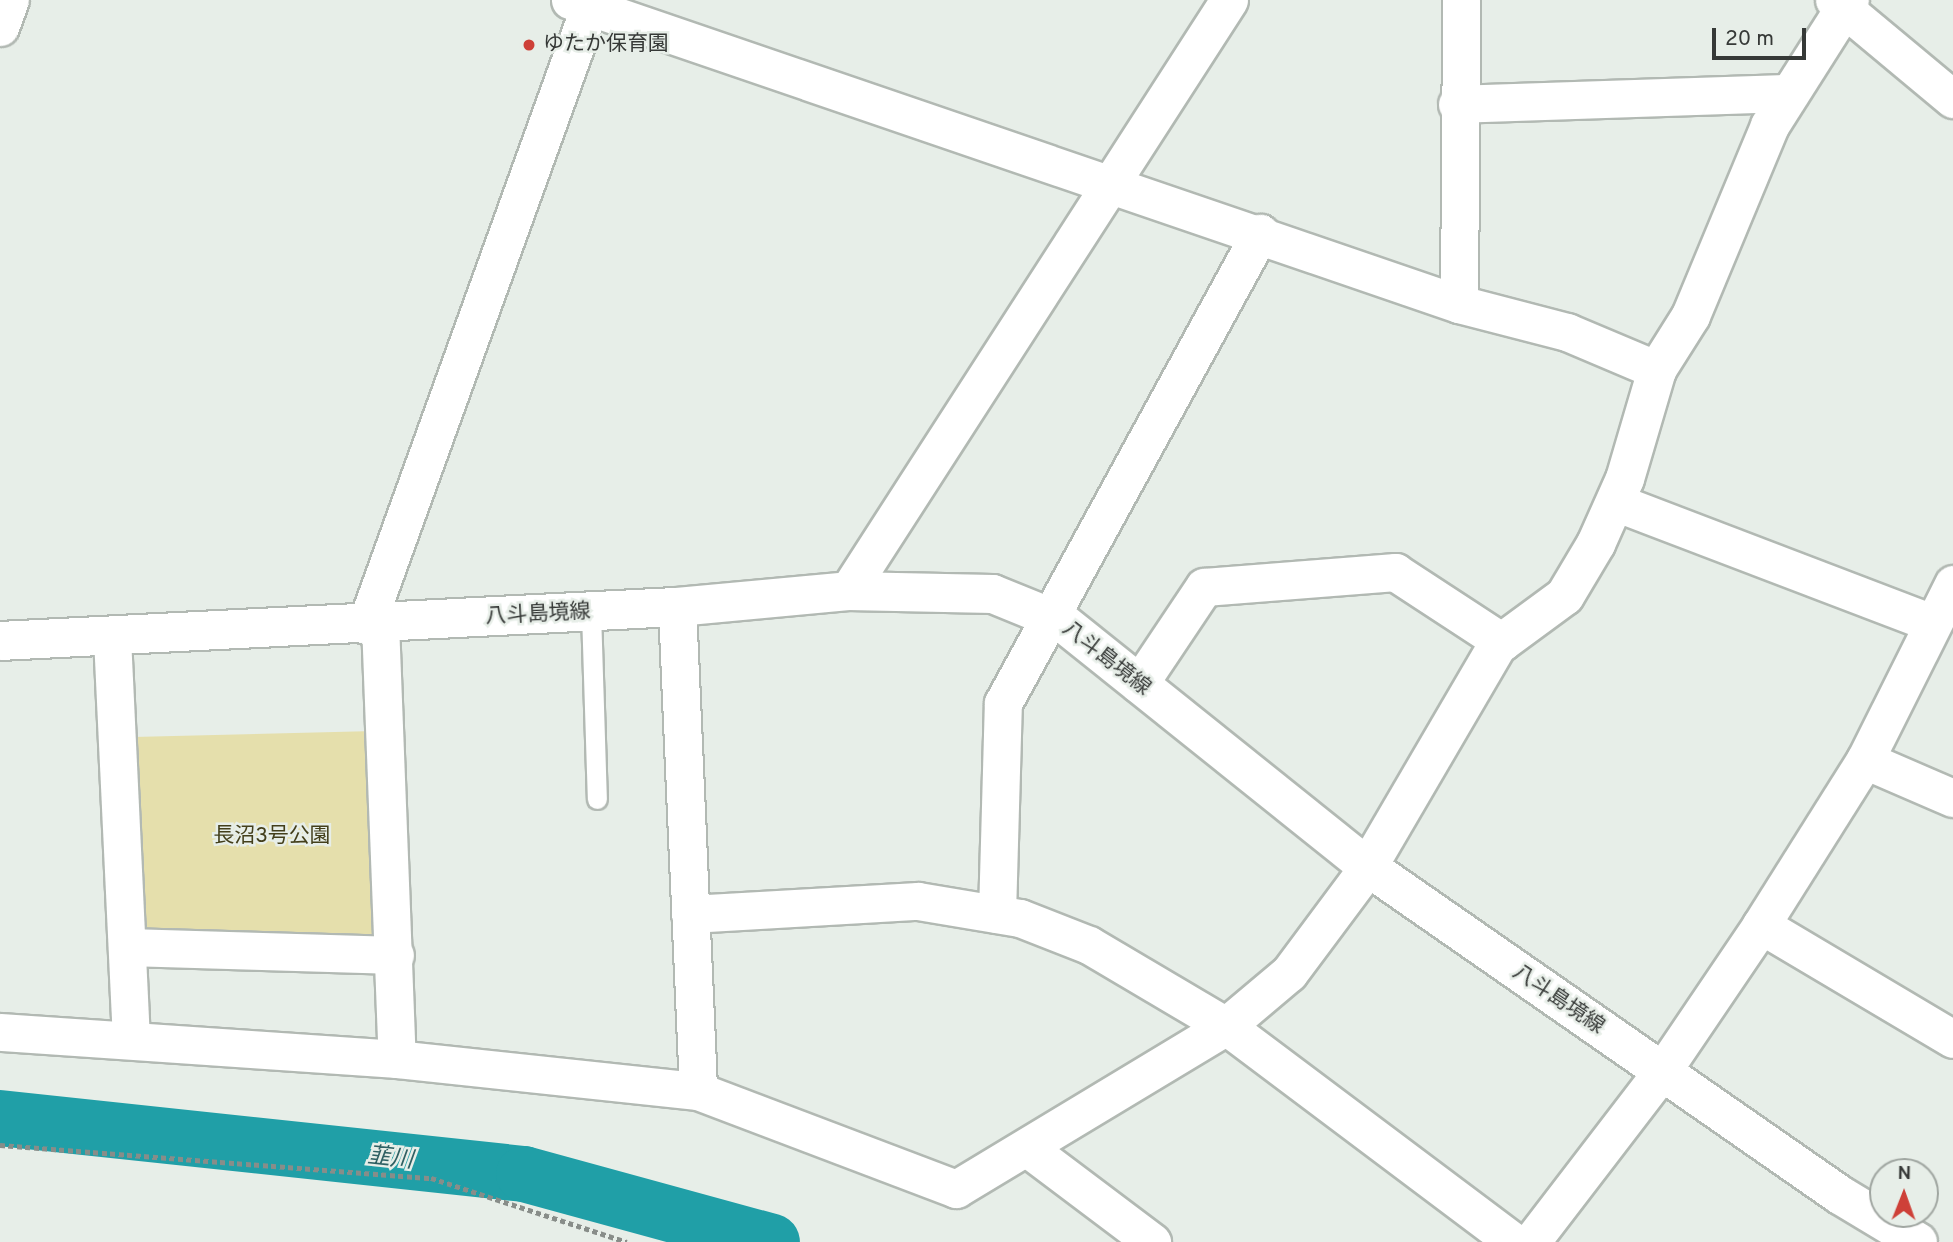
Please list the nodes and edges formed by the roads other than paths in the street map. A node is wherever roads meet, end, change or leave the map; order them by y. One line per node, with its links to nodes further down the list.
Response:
1 (10, 0): 6 (street)
2 (1228, 0): 10 (street)
3 (1461, 0): 9 (street)
4 (584, 3): 10 (street); 21 (street)
5 (1842, 4): 7 (main road); 8 (street)
6 (0, 27)
7 (1790, 93): 9 (street); 13 (main road)
8 (1953, 99)
9 (1457, 104): 12 (street)
10 (1108, 179): 11 (street); 16 (street)
11 (1259, 233): 12 (street); 19 (street)
12 (1459, 304): 13 (street)
13 (1657, 370): 14 (main road)
14 (1615, 502): 20 (street); 24 (main road)
15 (1953, 584): 20 (street)
16 (848, 591): 17 (main road, 八斗島境線); 19 (main road, 八斗島境線)
17 (677, 607): 18 (main road, 八斗島境線); 30 (street)
18 (591, 612): 21 (main road, 八斗島境線); 28 (lane)
19 (1049, 618): 25 (main road, 八斗島境線); 31 (street)
20 (1930, 622): 26 (street)
21 (373, 624): 22 (main road, 八斗島境線); 34 (street)
22 (112, 637): 23 (main road, 八斗島境線); 33 (street)
23 (0, 641)
24 (1502, 642): 25 (street); 29 (main road)
25 (1139, 684): 29 (main road, 八斗島境線)
26 (1865, 760): 27 (street); 32 (street)
27 (1953, 798)
28 (597, 799)
29 (1368, 867): 35 (street); 40 (main road, 八斗島境線)
30 (690, 914): 31 (street); 41 (street)
31 (997, 914): 35 (street)
32 (1761, 925): 37 (street); 40 (street)
33 (129, 947): 34 (street); 38 (street)
34 (395, 955): 39 (street)
35 (1226, 1026): 42 (street); 44 (street)
36 (0, 1032): 38 (street)
37 (1953, 1039)
38 (131, 1040): 39 (street)
39 (397, 1059): 41 (street)
40 (1662, 1070): 45 (street); 46 (main road, 八斗島境線)
41 (698, 1091): 42 (street)
42 (1030, 1150): 43 (street)
43 (1152, 1242)
44 (1514, 1242)
45 (1531, 1242)
46 (1919, 1242)

